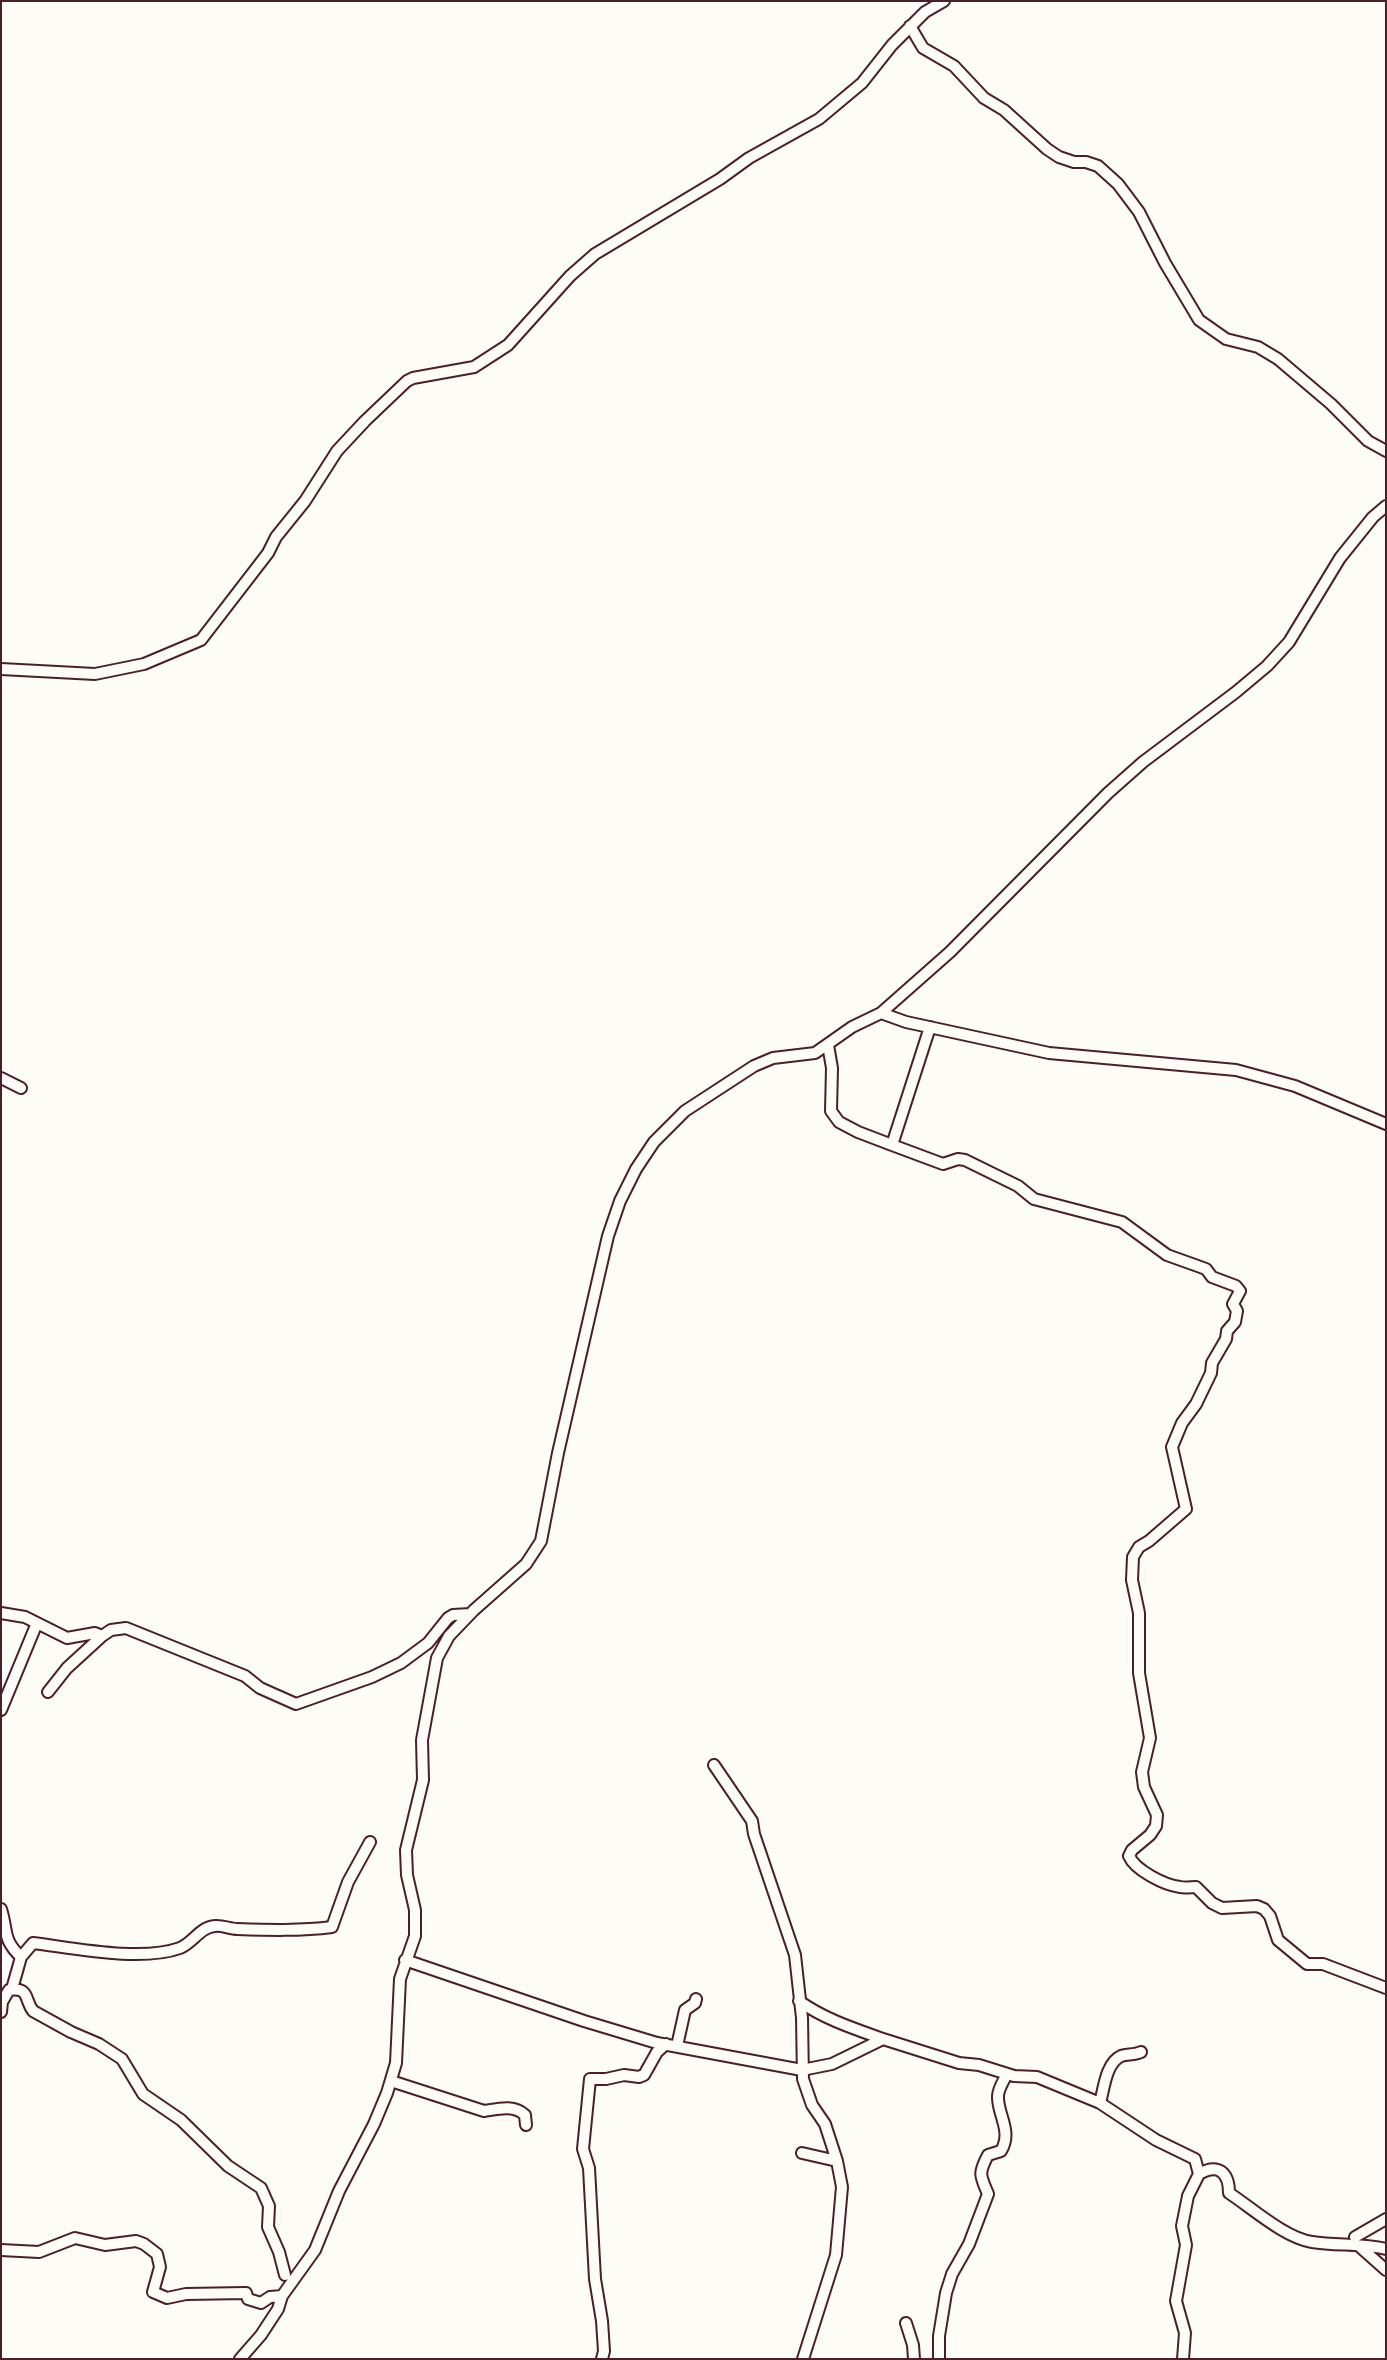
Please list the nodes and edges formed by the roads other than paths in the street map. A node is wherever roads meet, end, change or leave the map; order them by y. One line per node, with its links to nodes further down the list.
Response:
1 (944, 1): 2 (street)
2 (910, 26): 3 (street); 5 (street)
3 (1386, 451)
4 (1386, 506): 6 (street)
5 (1, 669)
6 (881, 1013): 7 (street); 8 (street)
7 (930, 1027): 11 (street); 12 (street)
8 (828, 1045): 12 (street); 14 (street)
9 (1, 1078): 10 (street)
10 (21, 1088)
11 (1386, 1124)
12 (892, 1145): 24 (street)
13 (1, 1613): 15 (street)
14 (470, 1614): 16 (street); 23 (street)
15 (37, 1623): 16 (street); 18 (street)
16 (102, 1636): 17 (street)
17 (48, 1692)
18 (1, 1710)
19 (714, 1764): 27 (street)
20 (370, 1842): 22 (street)
21 (1, 1909): 22 (street)
22 (21, 1957): 25 (street)
23 (405, 1960): 30 (street); 34 (street)
24 (1386, 1988)
25 (12, 1989): 28 (street); 45 (street)
26 (696, 1999): 30 (street)
27 (799, 2001): 29 (street); 32 (street)
28 (1, 2012)
29 (883, 2039): 32 (street); 33 (street)
30 (672, 2045): 32 (street); 49 (street)
31 (1141, 2052): 35 (street)
32 (802, 2070): 38 (street)
33 (1007, 2074): 35 (street); 52 (street)
34 (391, 2081): 36 (street); 46 (street)
35 (1100, 2103): 39 (street)
36 (526, 2125)
37 (802, 2153): 38 (street)
38 (837, 2161): 50 (street)
39 (1199, 2174): 41 (street); 53 (street)
40 (1386, 2219): 41 (street)
41 (1357, 2241): 42 (street); 44 (street)
42 (1386, 2249)
43 (1, 2250): 46 (street)
44 (1386, 2270)
45 (285, 2275)
46 (282, 2296): 48 (street)
47 (906, 2323): 51 (street)
48 (240, 2359)
49 (602, 2359)
50 (803, 2359)
51 (914, 2359)
52 (939, 2359)
53 (1183, 2359)

